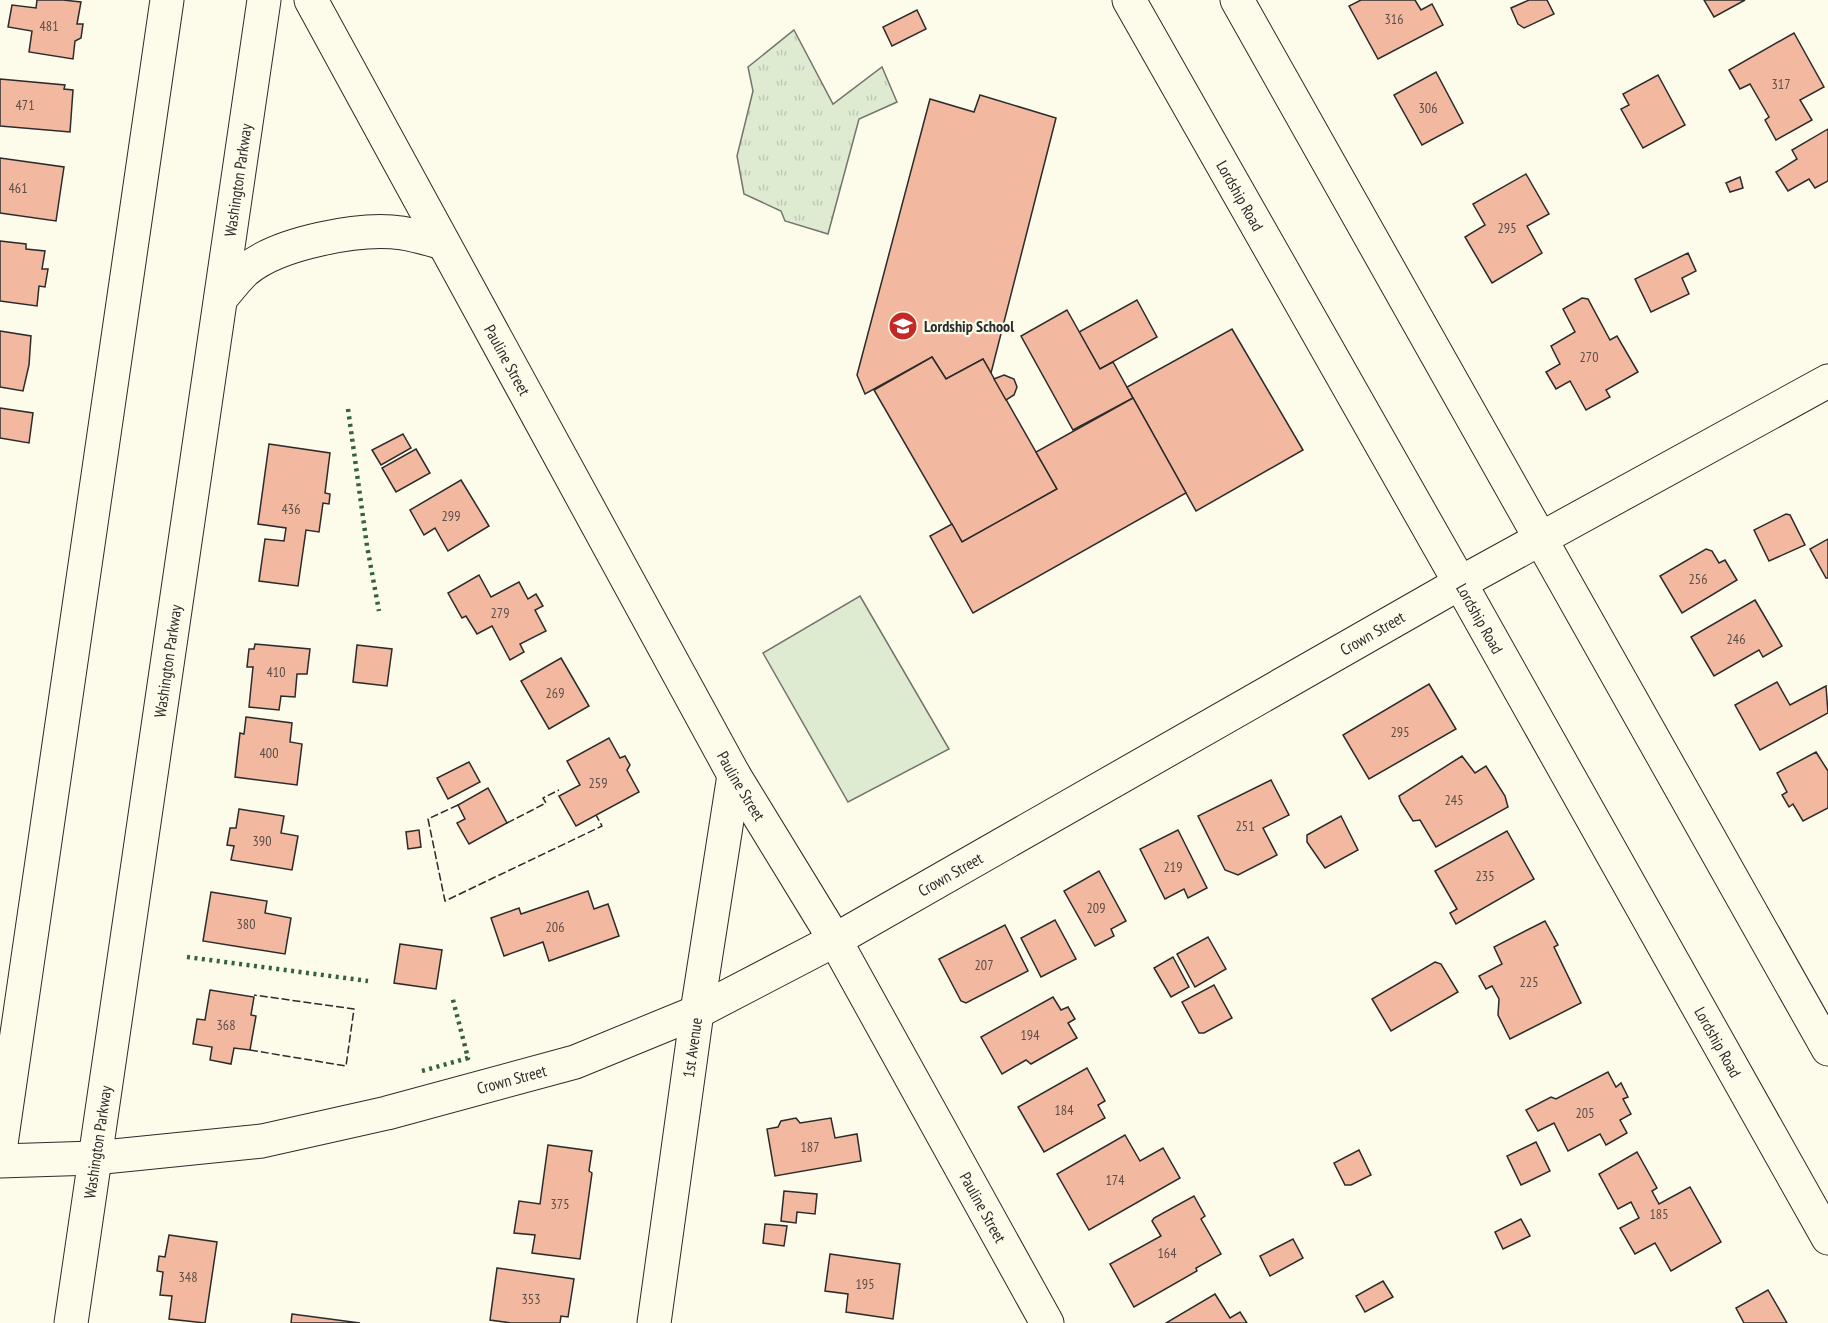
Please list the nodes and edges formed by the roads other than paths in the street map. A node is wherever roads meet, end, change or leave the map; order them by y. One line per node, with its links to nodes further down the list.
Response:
1 (167, 0): 15 (street)
2 (264, 0): 7 (street, Washington Parkway)
3 (311, 0): 6 (street, Pauline Street)
4 (1129, 0): 10 (street, Lordship Road)
5 (1238, 0): 9 (street)
6 (443, 243): 7 (street); 11 (street, Pauline Street)
7 (221, 298): 16 (street, Washington Parkway)
8 (1828, 381): 9 (street, Crown Street)
9 (1542, 538): 10 (street, Crown Street); 14 (street)
10 (1460, 583): 12 (street, Crown Street); 18 (street, Lordship Road)
11 (734, 775): 12 (street, Pauline Street); 13 (street, 1st Avenue)
12 (835, 940): 13 (street, Crown Street); 21 (street, Pauline Street)
13 (697, 1012): 16 (street, Crown Street); 20 (street, 1st Avenue)
14 (1828, 1049)
15 (0, 1151)
16 (94, 1158): 17 (street, Crown Street); 19 (street, Washington Parkway)
17 (0, 1161)
18 (1828, 1238)
19 (71, 1323)
20 (654, 1323)
21 (1047, 1323)

